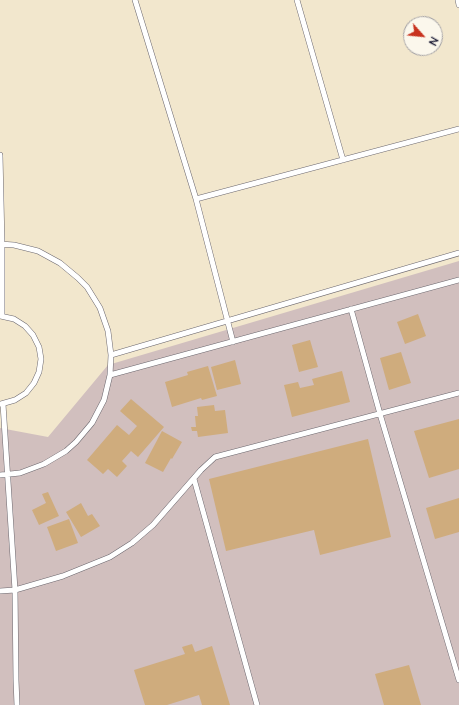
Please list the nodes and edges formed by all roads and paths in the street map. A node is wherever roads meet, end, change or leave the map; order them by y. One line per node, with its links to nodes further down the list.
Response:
1 (134, 0): 8 (lane)
2 (297, 0): 7 (lane)
3 (458, 0): 4 (lane)
4 (459, 5)
5 (459, 129): 7 (lane)
6 (0, 155): 9 (lane)
7 (343, 160): 8 (lane)
8 (196, 199): 14 (lane)
9 (1, 244): 13 (lane); 16 (lane)
10 (459, 253): 14 (lane)
11 (459, 280): 12 (lane)
12 (351, 309): 15 (lane); 20 (lane)
13 (1, 316): 19 (lane)
14 (228, 321): 15 (lane); 16 (lane)
15 (233, 342): 17 (lane)
16 (111, 355): 17 (lane)
17 (110, 375): 22 (lane)
18 (459, 393): 20 (lane)
19 (1, 404): 22 (lane)
20 (380, 414): 23 (lane); 26 (lane)
21 (0, 475): 22 (lane)
22 (8, 475): 24 (lane)
23 (194, 479): 24 (lane); 28 (lane)
24 (15, 590): 25 (lane); 27 (lane)
25 (0, 591)
26 (459, 680)
27 (18, 705)
28 (256, 705)

